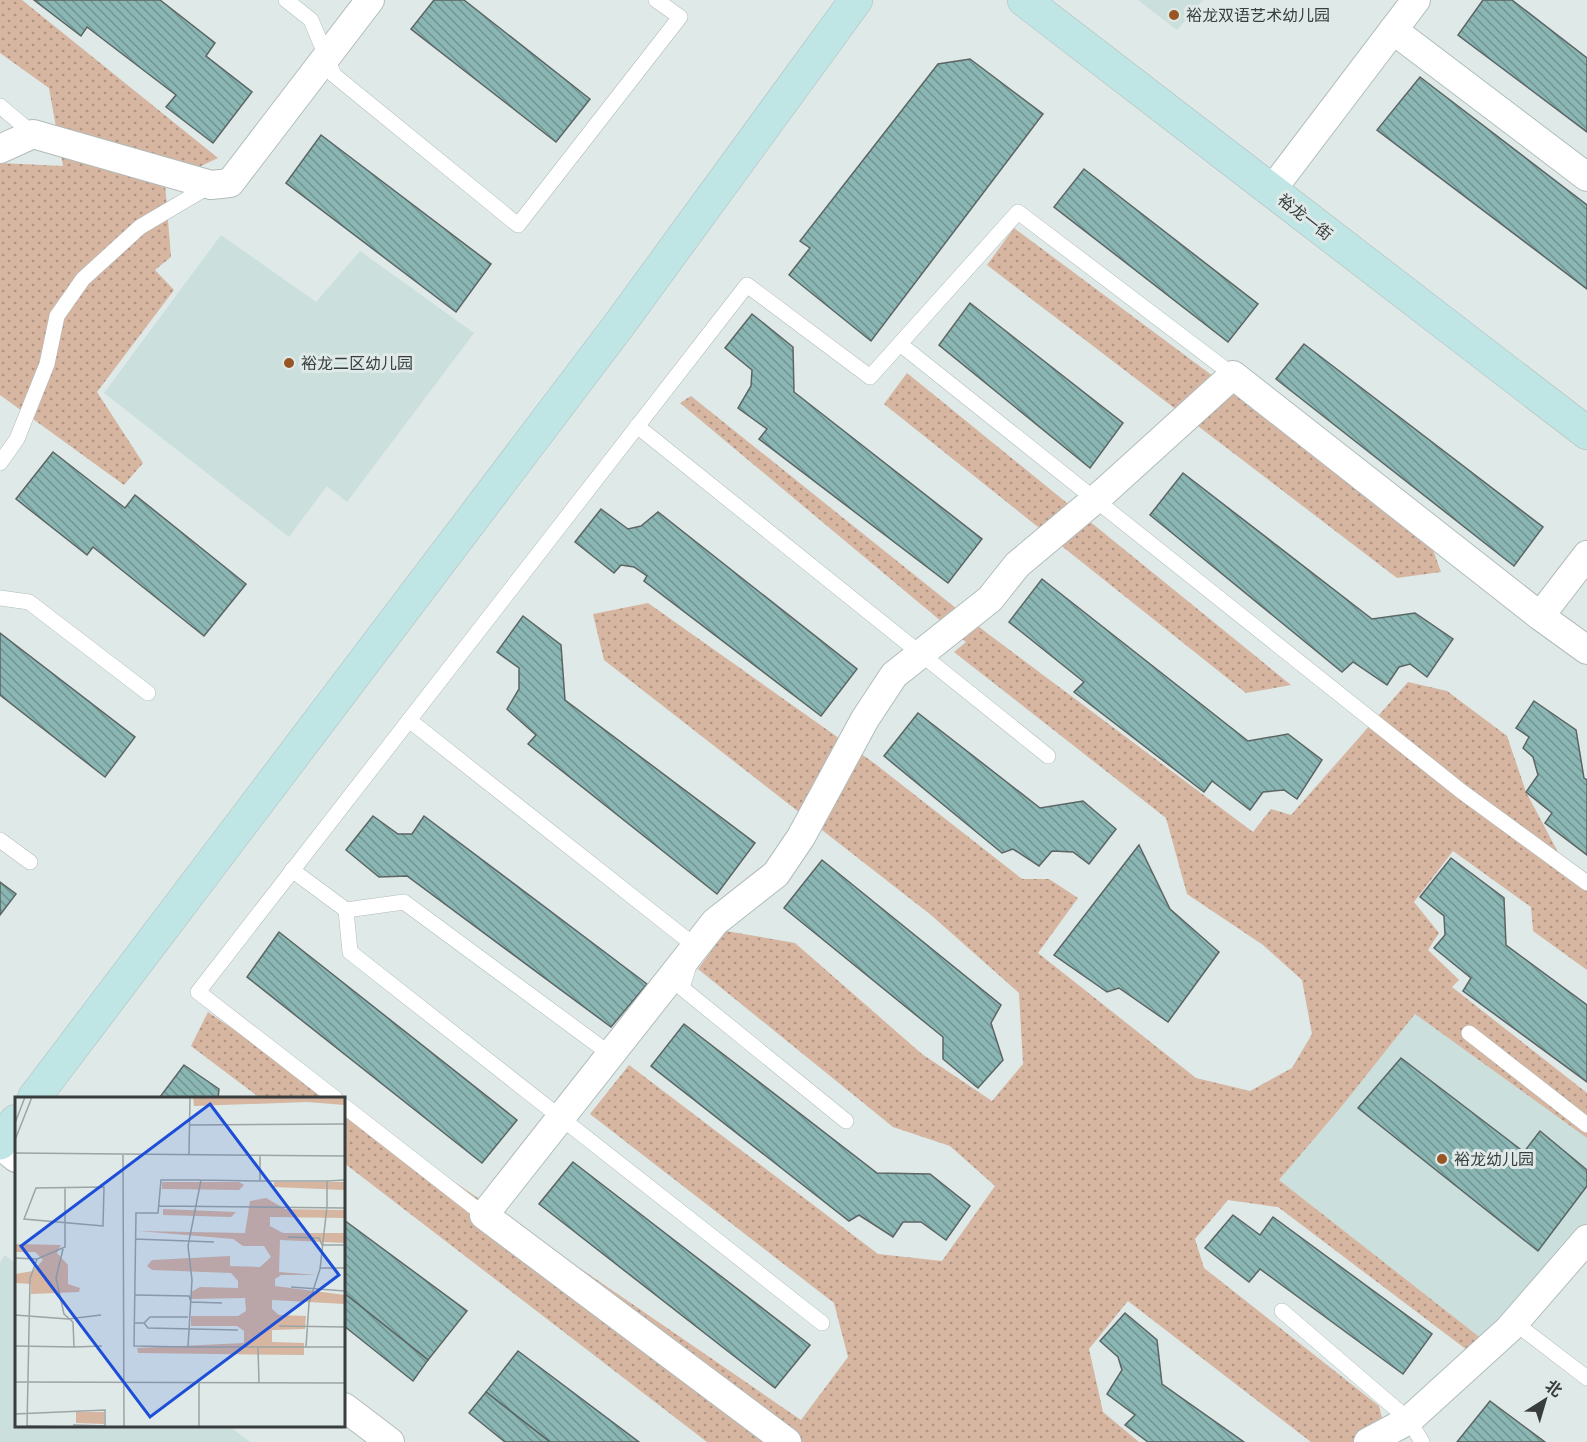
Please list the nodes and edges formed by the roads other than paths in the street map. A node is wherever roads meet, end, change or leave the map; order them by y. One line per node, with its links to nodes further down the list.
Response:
1 (286, 0): 8 (lane)
2 (370, 0): 8 (street)
3 (656, 0): 8 (lane)
4 (856, 0): 37 (street)
5 (1024, 0): 14 (street, 裕龙一街)
6 (1416, 0): 7 (street)
7 (1393, 30): 12 (street); 14 (street)
8 (326, 57): 13 (street)
9 (0, 106): 10 (lane)
10 (33, 134): 11 (street); 13 (street)
11 (0, 149)
12 (1587, 177)
13 (211, 185): 19 (lane)
14 (1271, 190): 18 (street, 裕龙一街)
15 (900, 344): 16 (lane); 17 (lane); 20 (lane)
16 (1233, 375): 20 (street); 23 (street)
17 (637, 426): 25 (lane); 27 (lane)
18 (1587, 433)
19 (0, 463)
20 (1095, 499): 25 (street); 32 (lane)
21 (1587, 555): 23 (street)
22 (0, 598): 26 (lane)
23 (1540, 616): 24 (street)
24 (1587, 650)
25 (921, 654): 28 (lane); 34 (street)
26 (148, 693)
27 (409, 720): 31 (lane); 34 (lane)
28 (1048, 756)
29 (0, 840): 30 (lane)
30 (30, 862)
31 (292, 870): 33 (lane); 38 (lane)
32 (1587, 883)
33 (346, 910): 36 (lane); 40 (lane)
34 (695, 946): 36 (street); 41 (lane)
35 (1468, 1033): 43 (lane)
36 (610, 1054): 40 (street)
37 (35, 1097)
38 (333, 1097)
39 (345, 1107): 46 (lane)
40 (560, 1117): 46 (street); 49 (lane)
41 (846, 1120)
42 (15, 1122): 44 (street)
43 (1587, 1125)
44 (0, 1144): 45 (street)
45 (15, 1157)
46 (484, 1215): 55 (street)
47 (1587, 1239): 50 (street)
48 (1282, 1311): 53 (lane)
49 (822, 1323)
50 (1515, 1323): 51 (lane); 53 (street)
51 (1587, 1378)
52 (345, 1408): 54 (street)
53 (1415, 1431): 56 (street)
54 (390, 1442)
55 (787, 1442)
56 (1368, 1442)

